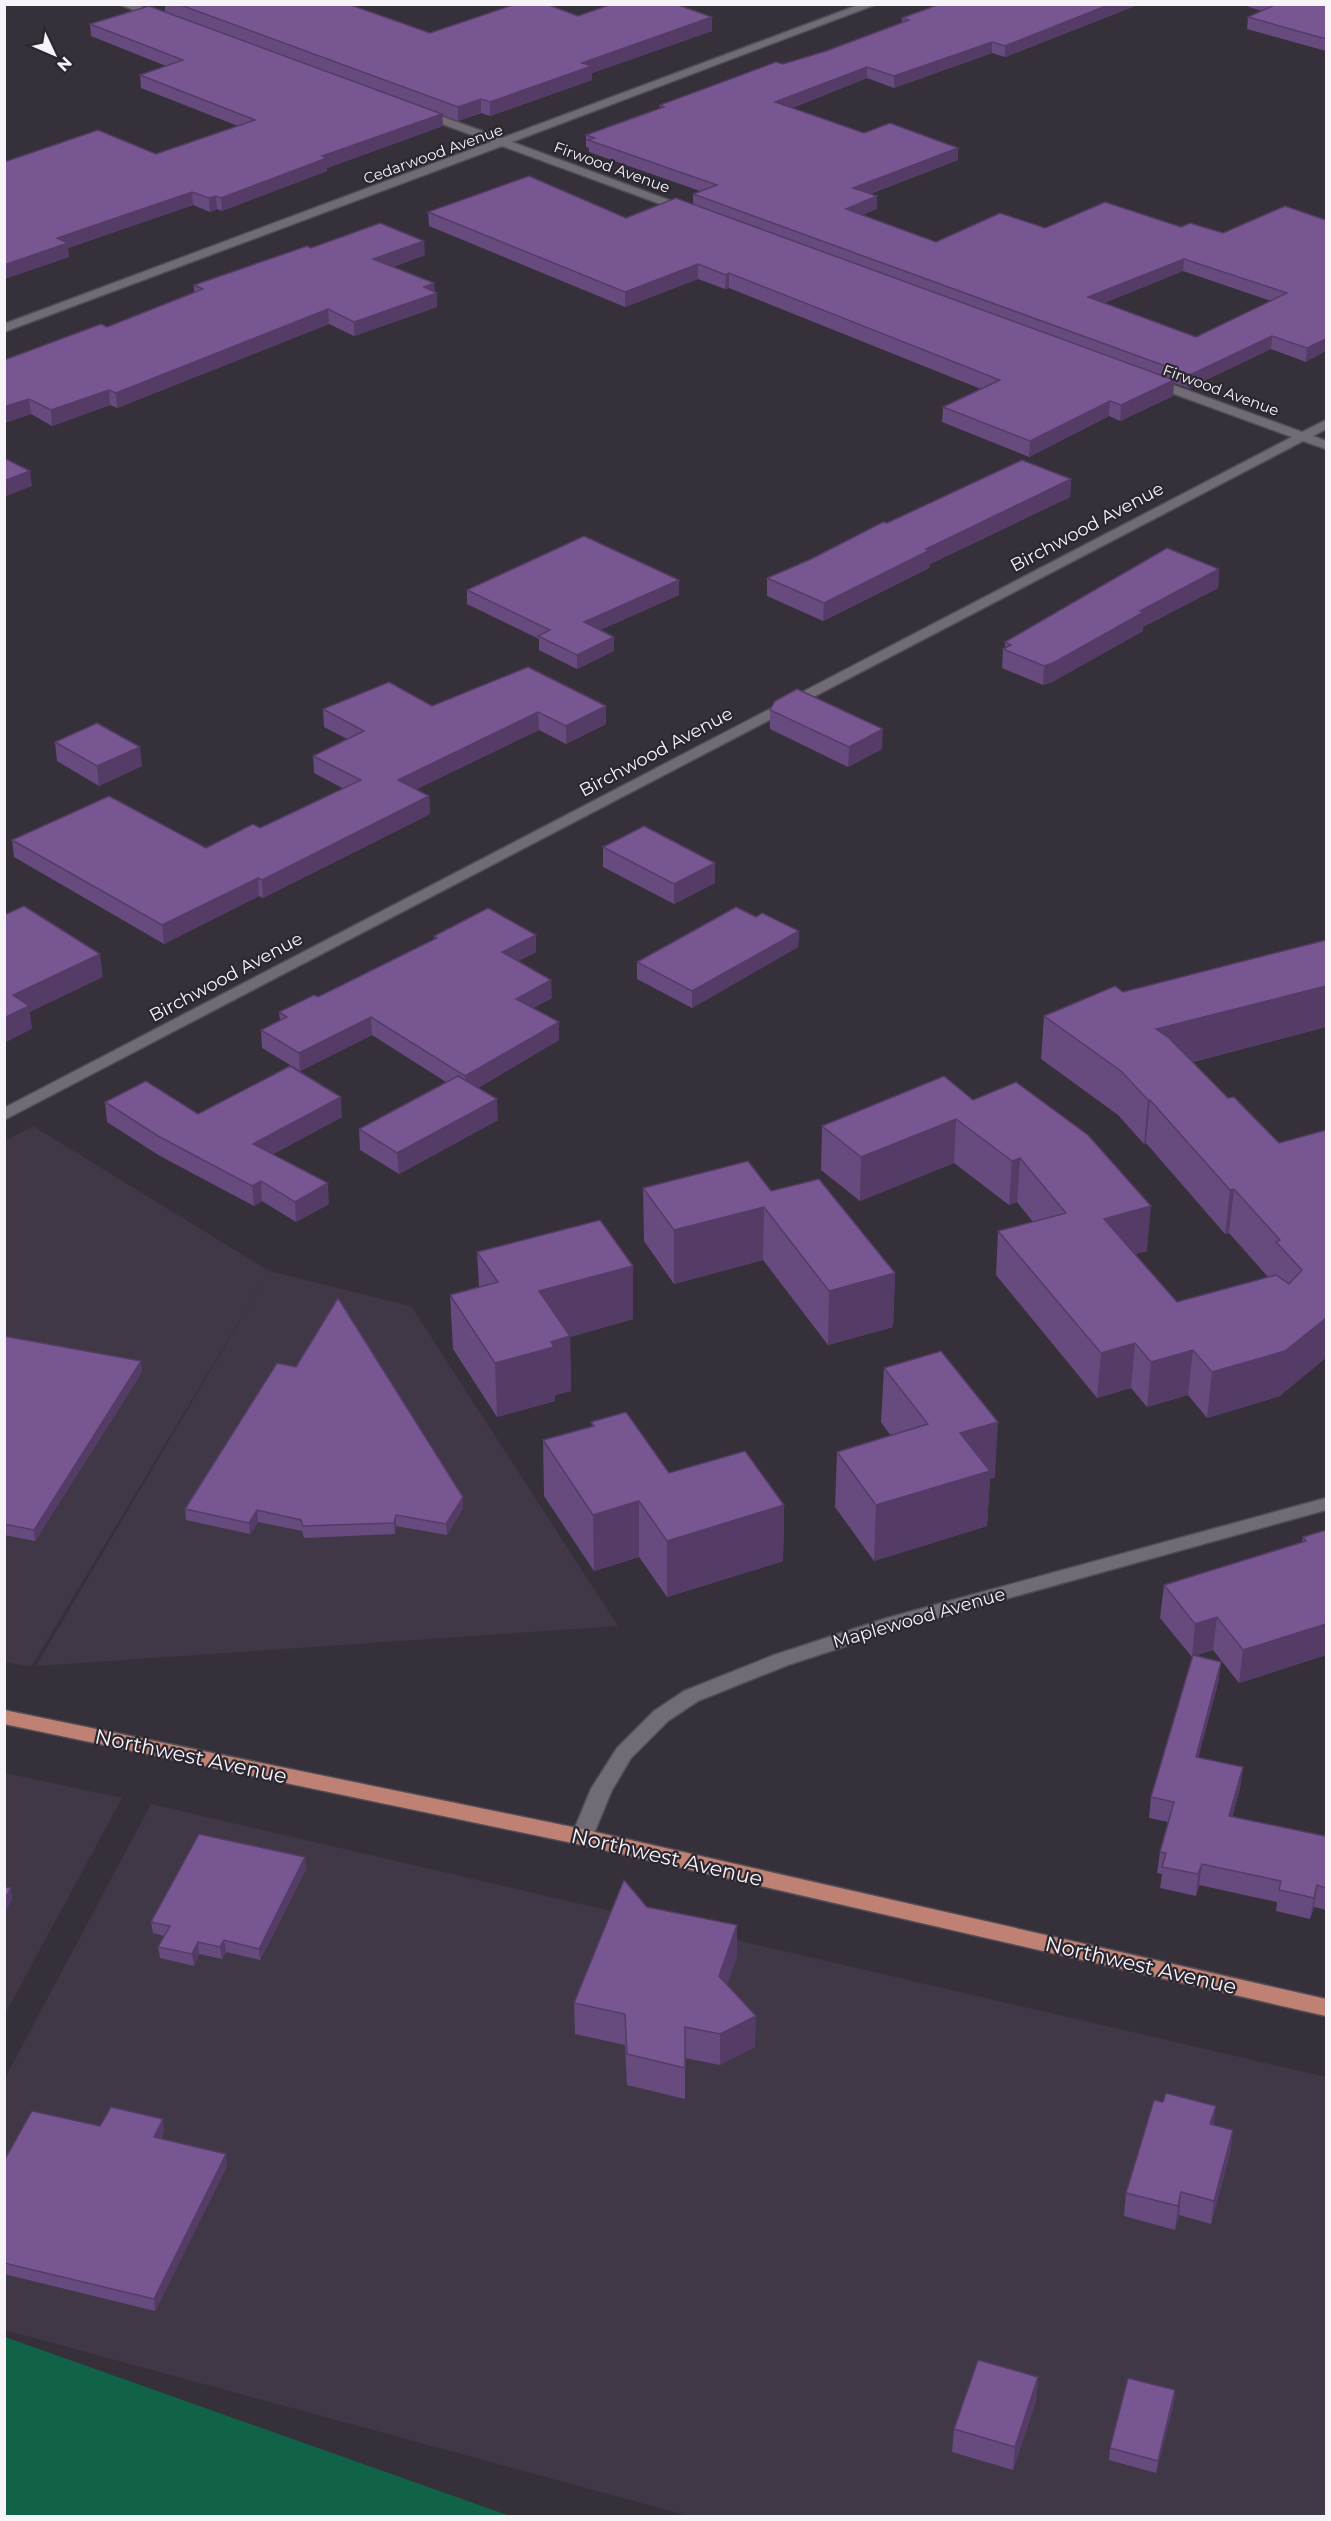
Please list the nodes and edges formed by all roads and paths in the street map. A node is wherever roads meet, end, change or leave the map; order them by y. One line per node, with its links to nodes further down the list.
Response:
1 (124, 4): 3 (street)
2 (872, 4): 5 (street, Cedarwood Avenue)
3 (169, 21)
4 (404, 107): 5 (street, Firwood Avenue)
5 (504, 144): 6 (street, Firwood Avenue); 7 (street, Cedarwood Avenue)
6 (696, 214)
7 (4, 328)
8 (1134, 374): 10 (street, Firwood Avenue)
9 (1326, 424): 10 (street, Birchwood Avenue)
10 (1303, 436): 11 (street, Firwood Avenue); 12 (street, Birchwood Avenue)
11 (1326, 445)
12 (4, 1115)
13 (1326, 1504): 15 (street, Maplewood Avenue)
14 (4, 1717): 15 (main road, Northwest Avenue)
15 (582, 1837): 16 (main road, Northwest Avenue)
16 (1326, 2008)

